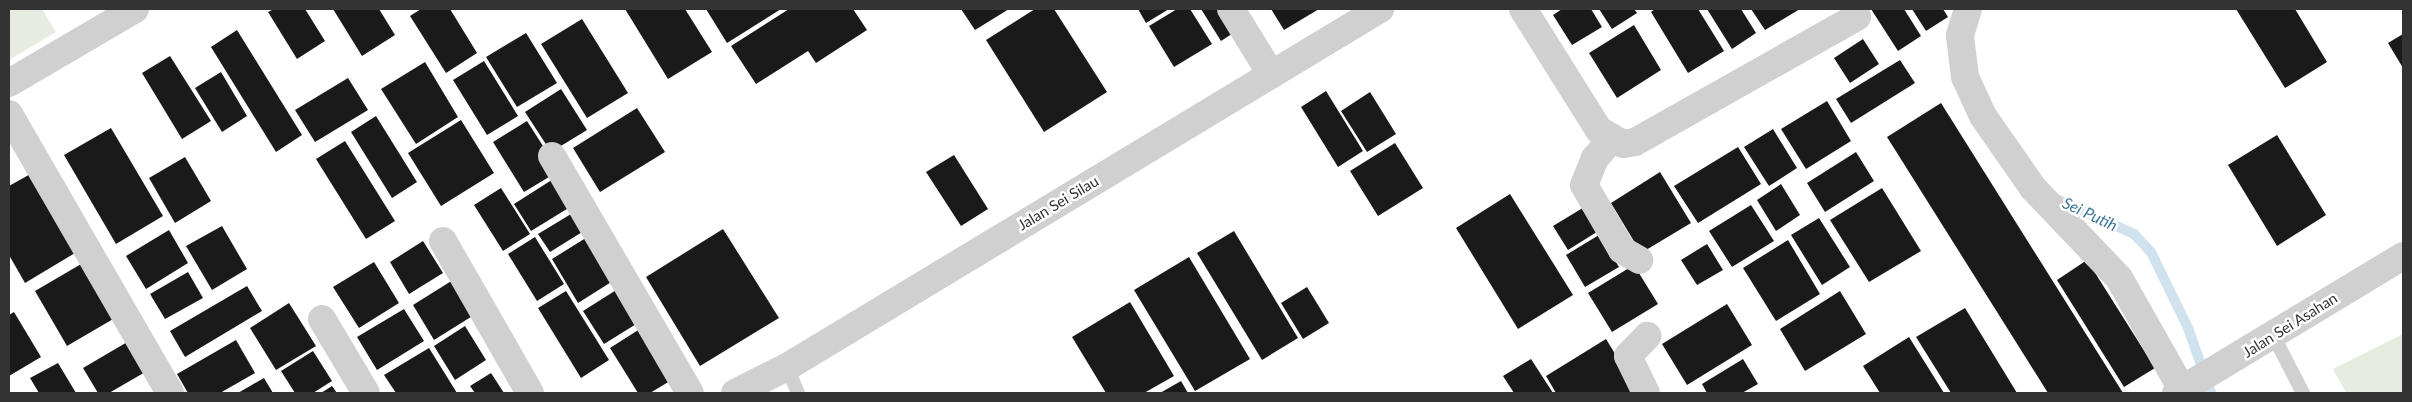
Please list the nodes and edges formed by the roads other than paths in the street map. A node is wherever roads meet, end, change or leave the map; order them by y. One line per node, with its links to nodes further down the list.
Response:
1 (135, 9): 8 (street)
2 (1232, 9): 7 (street)
3 (1380, 9): 7 (street, Jalan Sei Silau)
4 (1524, 9): 10 (street)
5 (1968, 9): 19 (street)
6 (1857, 17): 10 (street)
7 (1271, 74): 18 (street, Jalan Sei Silau)
8 (9, 83)
9 (9, 114): 20 (street)
10 (1610, 141): 14 (street)
11 (552, 156): 23 (street)
12 (443, 241): 22 (street)
13 (2403, 256): 16 (street, Jalan Sei Asahan)
14 (1639, 260)
15 (322, 319): 21 (street)
16 (2273, 335): 19 (street, Jalan Sei Asahan); 27 (lane)
17 (1647, 336): 26 (street)
18 (787, 367): 24 (street, Jalan Sei Silau); 25 (lane)
19 (2185, 389)
20 (170, 393)
21 (366, 393)
22 (530, 393)
23 (690, 393)
24 (735, 393)
25 (798, 393)
26 (1646, 393)
27 (2303, 393)

